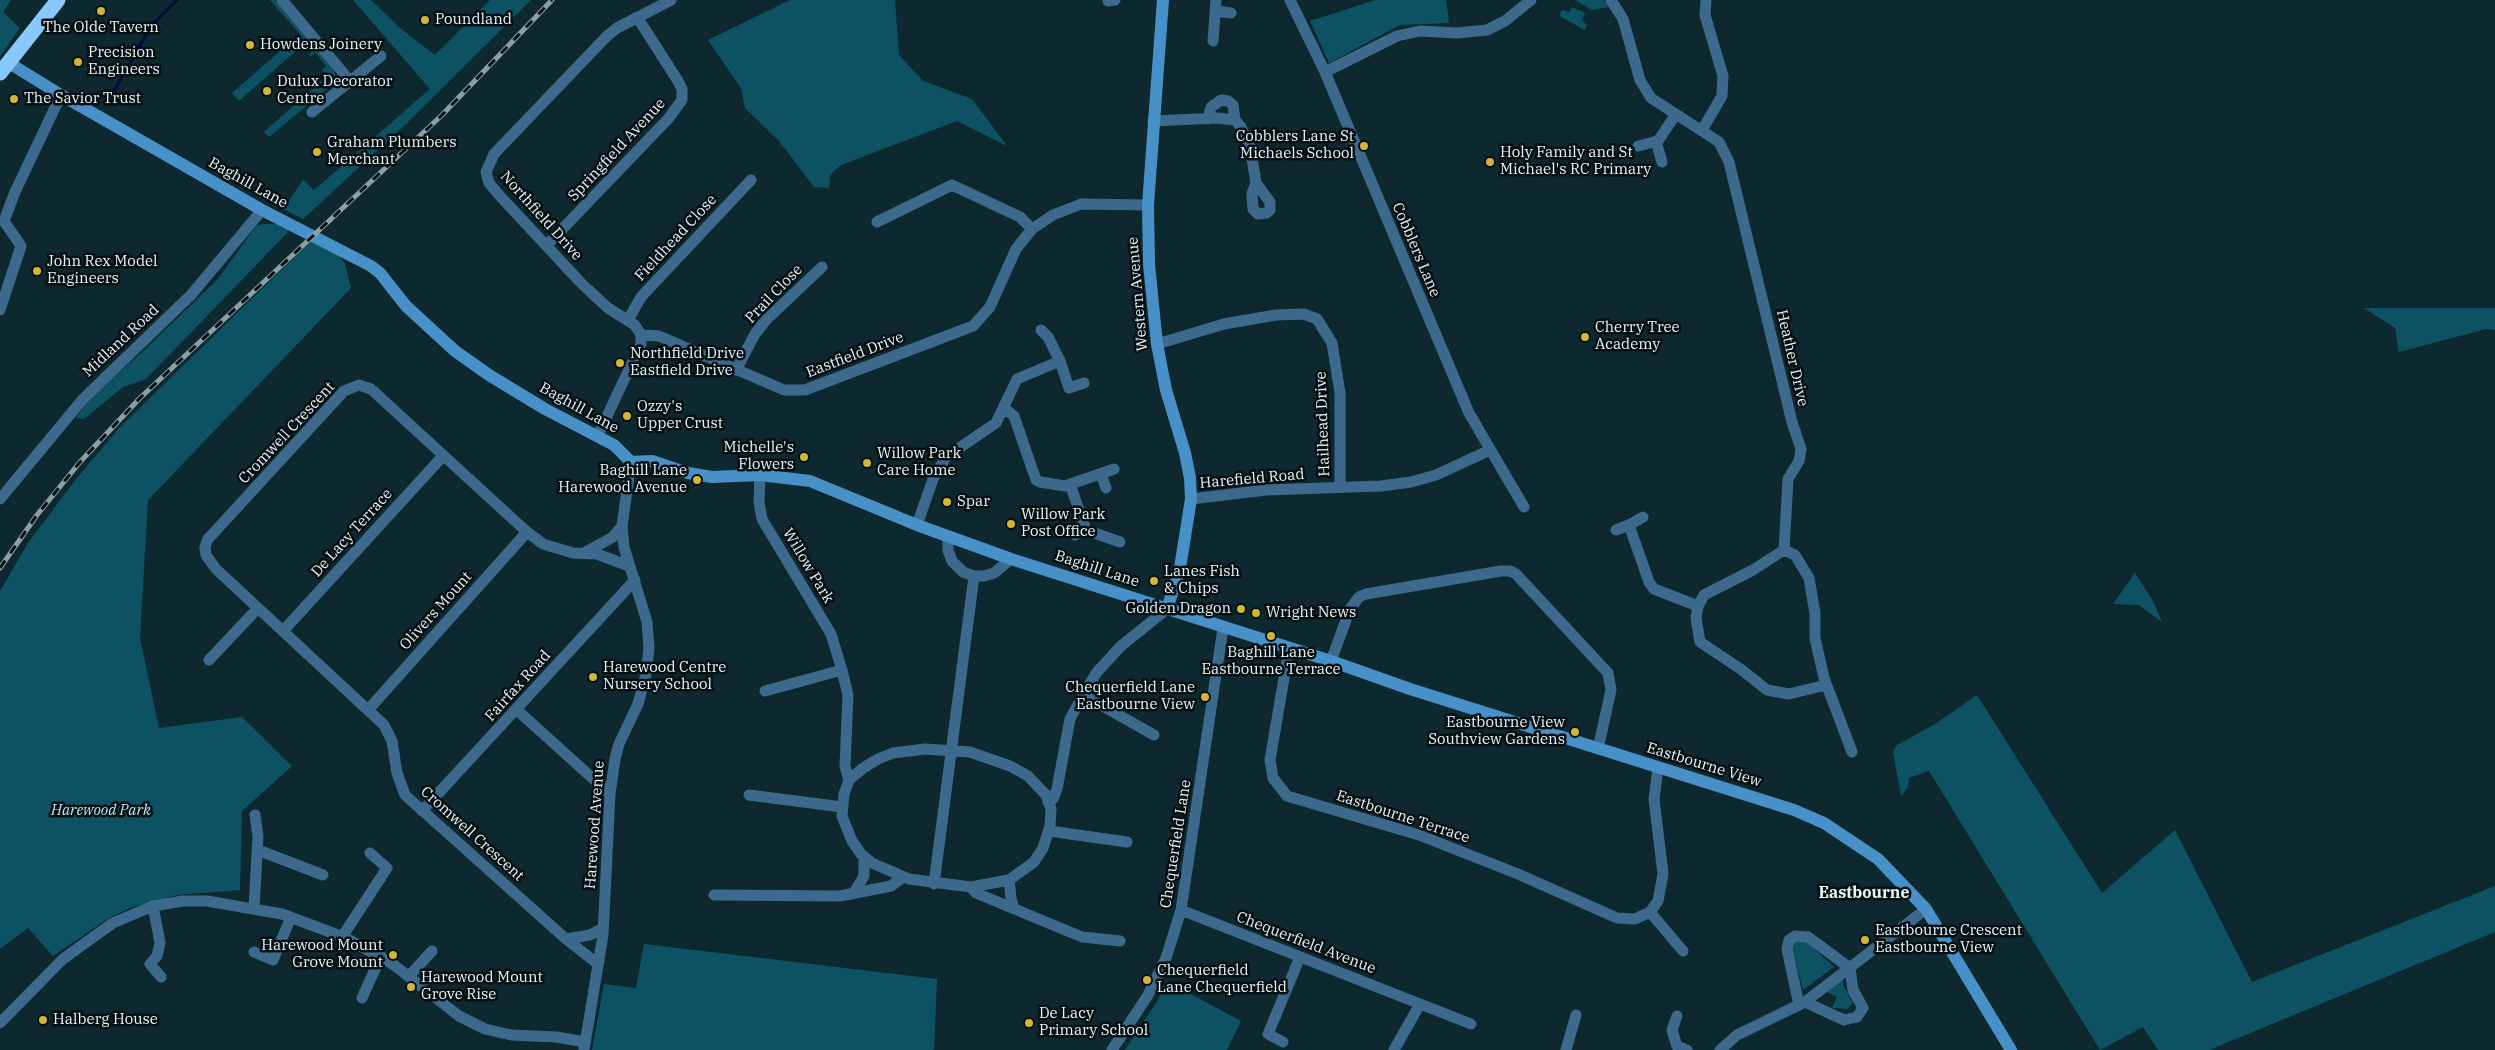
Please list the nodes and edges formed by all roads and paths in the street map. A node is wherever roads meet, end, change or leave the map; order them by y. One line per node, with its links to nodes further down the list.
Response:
1 (58, 0): 16 (highway)
2 (282, 0): 18 (street)
3 (671, 0): 13 (street, Northfield Drive)
4 (1158, 0): 5 (street)
5 (1163, 0): 24 (street, Western Avenue)
6 (1305, 0): 10 (street)
7 (1531, 0): 17 (street)
8 (1611, 0): 21 (street, Heather Drive)
9 (1706, 0): 25 (street)
10 (1292, 3): 17 (street, Cobblers Lane)
11 (1216, 6): 12 (street); 14 (street)
12 (1231, 13)
13 (637, 17): 35 (street, Springfield Avenue); 35 (street, Northfield Drive)
14 (1213, 41)
15 (381, 56): 18 (street)
16 (4, 68): 19 (street, Baghill Lane)
17 (1325, 72): 47 (street, Cobblers Lane)
18 (350, 81): 20 (street)
19 (61, 95): 32 (street, Baghill Lane); 37 (street)
20 (312, 112)
21 (1676, 114): 25 (street, Heather Drive); 26 (street)
22 (1208, 119): 23 (street); 23 (street); 24 (street)
23 (1235, 120): 30 (street)
24 (1153, 121): 31 (street, Western Avenue)
25 (1702, 130): 70 (street, Heather Drive)
26 (1656, 141): 27 (street); 28 (street)
27 (1638, 146)
28 (1662, 162)
29 (751, 180): 38 (street, Fieldhead Close)
30 (1256, 182)
31 (1148, 206): 34 (street, Eastfield Drive); 41 (street, Western Avenue)
32 (262, 210): 46 (street, Baghill Lane); 54 (street, Midland Road)
33 (877, 222): 34 (street)
34 (1032, 229): 43 (street, Eastfield Drive)
35 (547, 245): 38 (street, Northfield Drive)
36 (822, 267): 43 (street, Prail Close)
37 (0, 310)
38 (628, 320): 40 (street, Northfield Drive)
39 (1041, 330): 42 (street)
40 (641, 335): 43 (street, Eastfield Drive); 46 (street)
41 (1157, 344): 55 (street, Hailhead Drive); 57 (street, Western Avenue)
42 (1060, 361): 44 (street); 45 (street)
43 (736, 370)
44 (1084, 383)
45 (1004, 408): 53 (street); 61 (street)
46 (598, 435): 49 (street, Baghill Lane)
47 (1490, 450): 55 (street, Harefield Road); 59 (street, Cobblers Lane)
48 (443, 456): 66 (street, Cromwell Crescent); 77 (street, Cromwell Crescent); 80 (street, De Lacy Terrace)
49 (631, 462): 52 (street, Baghill Lane); 63 (street, Harewood Avenue)
50 (1114, 469): 51 (street)
51 (1101, 474): 53 (street); 56 (street)
52 (760, 475): 61 (street, Baghill Lane); 84 (street, Willow Park)
53 (1070, 484): 64 (street)
54 (6, 486): 58 (street, Midland Road)
55 (1340, 487): 57 (street, Harefield Road)
56 (1106, 488)
57 (1191, 499): 78 (street, Western Avenue)
58 (0, 500)
59 (1524, 507)
60 (1643, 517): 62 (street)
61 (917, 525): 68 (street, Baghill Lane)
62 (1629, 525): 65 (street); 76 (street)
63 (622, 526): 71 (street); 73 (street, Harewood Avenue)
64 (1086, 530): 67 (street); 69 (street)
65 (1616, 530)
66 (527, 532): 71 (street, Cromwell Crescent); 88 (street, Olivers Mount)
67 (1075, 535)
68 (948, 537): 72 (street, Baghill Lane); 74 (street)
69 (1120, 542)
70 (1784, 550): 76 (street); 85 (street)
71 (584, 553): 73 (street, Cromwell Crescent)
72 (1011, 559): 74 (street); 78 (street, Baghill Lane)
73 (629, 566): 75 (street, Harewood Avenue)
74 (974, 576): 92 (street)
75 (635, 580): 89 (street, Fairfax Road); 96 (street, Harewood Avenue)
76 (1698, 606): 85 (street)
77 (258, 608): 80 (street, Cromwell Crescent); 82 (street)
78 (1167, 609): 79 (street, Baghill Lane); 87 (street, Willow Park)
79 (1223, 628): 81 (street, Baghill Lane); 118 (street, Chequerfield Lane)
80 (283, 631): 88 (street, Cromwell Crescent)
81 (1289, 648): 83 (street, Eastbourne View); 119 (street, Eastbourne Terrace)
82 (209, 660)
83 (1331, 661): 91 (street, Eastbourne View); 91 (street)
84 (842, 670): 86 (street); 95 (street, Willow Park)
85 (1826, 685): 93 (street)
86 (764, 691)
87 (1083, 695): 90 (street); 98 (street, Willow Park)
88 (368, 710): 100 (street, Cromwell Crescent)
89 (517, 710): 96 (street); 100 (street, Fairfax Road)
90 (1154, 735)
91 (1598, 748): 94 (street, Eastbourne View)
92 (953, 750): 95 (street); 98 (street); 110 (street)
93 (1852, 752)
94 (1658, 768): 117 (street, Eastbourne View); 119 (street)
95 (850, 780): 99 (street, Willow Park)
96 (610, 794): 121 (street, Harewood Avenue)
97 (749, 795): 99 (street)
98 (1048, 802): 102 (street, Willow Park)
99 (842, 806): 106 (street, Willow Park)
100 (422, 812): 123 (street, Cromwell Crescent)
101 (255, 815): 104 (street)
102 (1049, 831): 103 (street); 109 (street, Willow Park)
103 (1127, 842)
104 (258, 850): 107 (street); 115 (street)
105 (370, 853): 122 (street)
106 (864, 857): 108 (street, Willow Park); 112 (street)
107 (323, 875)
108 (903, 877): 110 (street, Willow Park); 112 (street)
109 (1010, 880): 111 (street, Willow Park); 116 (street)
110 (934, 884): 111 (street, Willow Park)
111 (971, 887): 116 (street, Willow Park)
112 (853, 894): 113 (street)
113 (714, 895)
114 (153, 906): 115 (street); 133 (street); 139 (street)
115 (254, 908): 120 (street)
116 (1014, 909): 124 (street, Willow Park)
117 (1926, 909): 131 (street); 148 (street, Eastbourne View)
118 (1181, 910): 129 (street, Chequerfield Avenue); 144 (street, Chequerfield Lane)
119 (1650, 912): 126 (street)
120 (291, 917): 122 (street); 127 (street)
121 (603, 928): 123 (street); 130 (street, Harewood Avenue)
122 (342, 937): 128 (street)
123 (566, 938): 130 (street, Cromwell Crescent)
124 (1120, 940)
125 (432, 950): 132 (street)
126 (1683, 951)
127 (254, 952)
128 (381, 956): 132 (street); 134 (street)
129 (1300, 957): 135 (street, Chequerfield Avenue); 141 (street)
130 (598, 964): 142 (street, Harewood Avenue)
131 (1850, 968): 136 (street); 136 (street); 136 (street)
132 (409, 976): 142 (street)
133 (161, 977)
134 (362, 998)
135 (1420, 1004): 140 (street, Chequerfield Avenue); 145 (street)
136 (1802, 1004): 143 (street)
137 (1576, 1015): 146 (street)
138 (1672, 1022): 147 (street)
139 (0, 1023)
140 (1472, 1024)
141 (1282, 1042)
142 (584, 1046)
143 (1723, 1049)
144 (1112, 1050)
145 (1394, 1050)
146 (1566, 1050)
147 (1687, 1050)
148 (2011, 1050)

